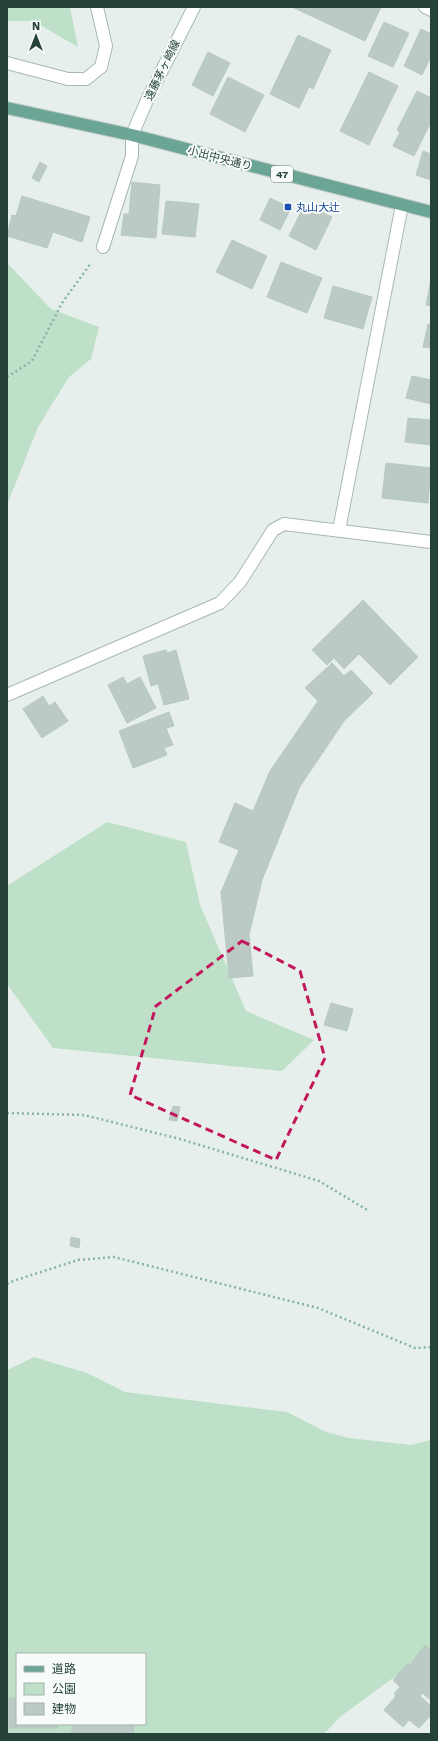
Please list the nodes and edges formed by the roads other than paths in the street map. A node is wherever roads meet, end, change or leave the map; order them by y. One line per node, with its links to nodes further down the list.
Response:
1 (98, 7): 5 (street)
2 (194, 7): 7 (street, 遠藤茅ヶ崎線)
3 (425, 7): 4 (street)
4 (431, 10)
5 (7, 63)
6 (7, 108): 7 (main road, 小出中央通り / 47)
7 (132, 135): 8 (main road, 小出中央通り / 47); 10 (street)
8 (402, 205): 9 (main road, 小出中央通り / 47); 11 (street)
9 (431, 212)
10 (103, 247)
11 (339, 530): 12 (street); 13 (street)
12 (431, 542)
13 (7, 695)

